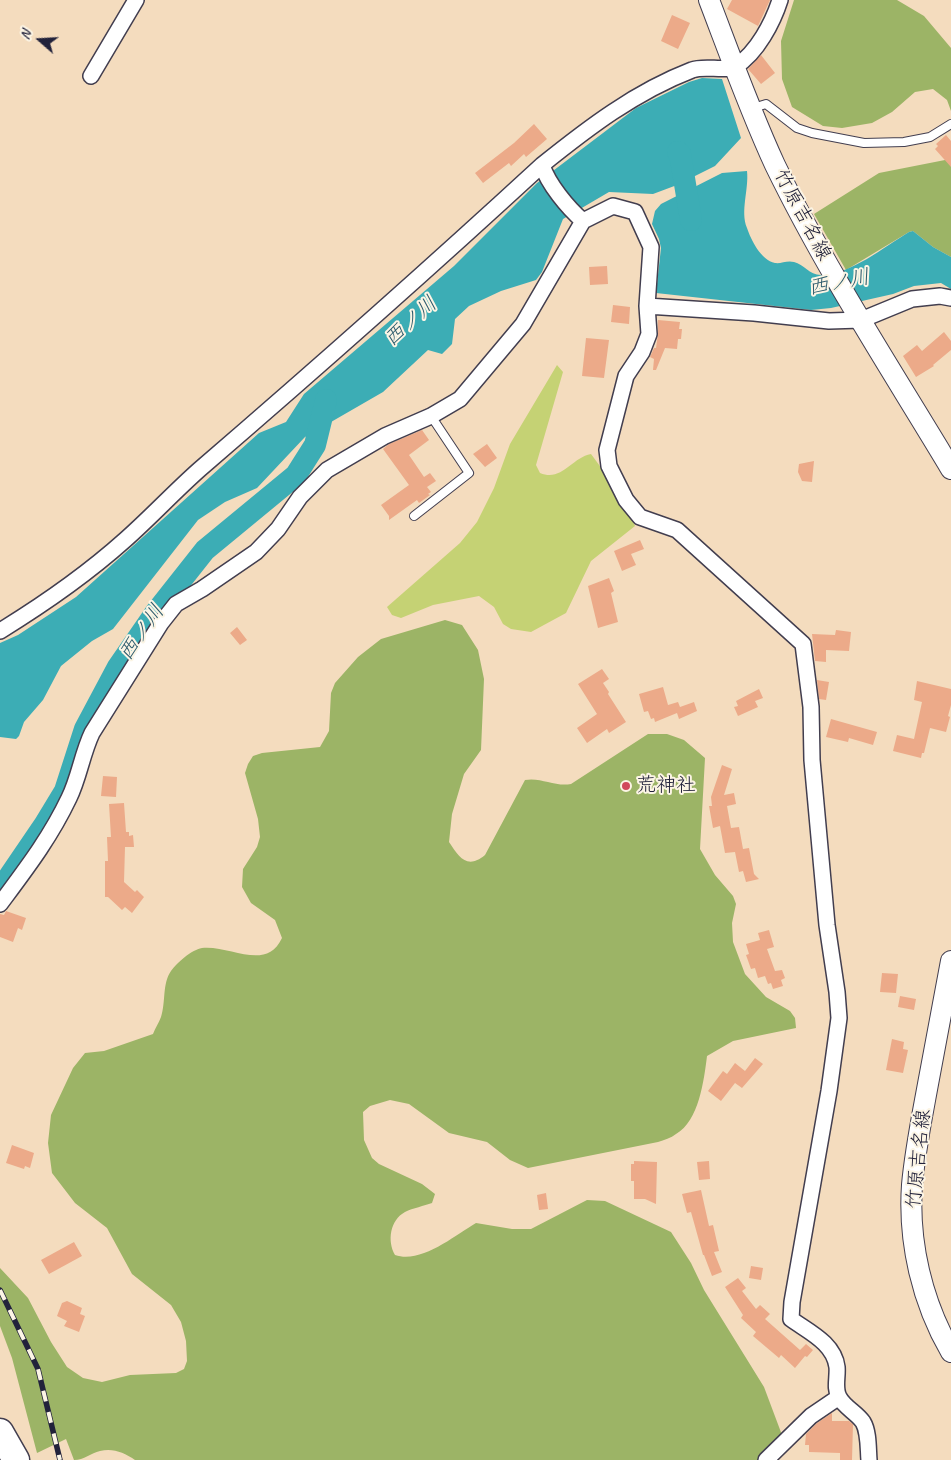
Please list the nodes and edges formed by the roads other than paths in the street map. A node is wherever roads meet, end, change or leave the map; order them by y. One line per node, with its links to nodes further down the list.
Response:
1 (136, 0): 5 (street)
2 (709, 0): 4 (main road, 竹原吉名線)
3 (780, 0): 4 (street)
4 (735, 67): 6 (main road, 竹原吉名線); 8 (street)
5 (91, 76)
6 (751, 109): 7 (lane); 12 (main road, 竹原吉名線)
7 (951, 124)
8 (543, 170): 9 (street); 16 (street)
9 (578, 217): 11 (street); 13 (street)
10 (951, 298): 12 (street)
11 (647, 306): 12 (street); 20 (street)
12 (859, 316): 14 (main road, 竹原吉名線)
13 (431, 416): 15 (lane); 17 (street)
14 (951, 469)
15 (414, 516)
16 (0, 631)
17 (0, 904)
18 (951, 961): 19 (main road, 竹原吉名線)
19 (951, 1352)
20 (839, 1397): 23 (street); 24 (street)
21 (0, 1432): 22 (highway)
22 (16, 1460)
23 (766, 1460)
24 (869, 1460)

